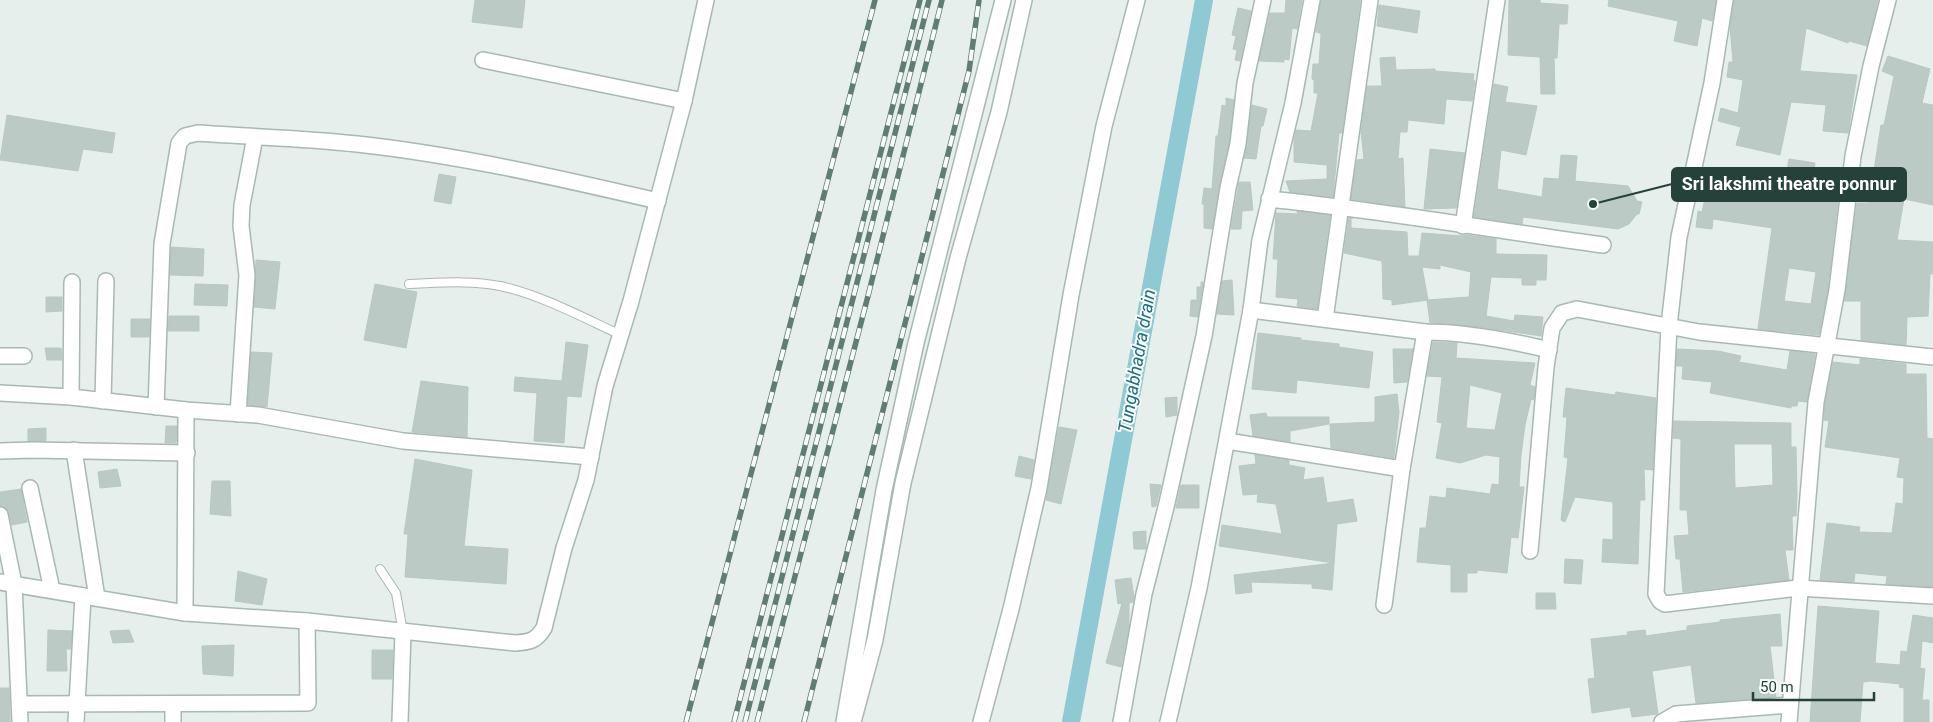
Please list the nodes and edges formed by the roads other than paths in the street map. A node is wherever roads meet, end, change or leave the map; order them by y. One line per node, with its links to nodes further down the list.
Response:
1 (706, 0): 14 (street)
2 (1003, 0): 12 (street)
3 (1024, 0): 13 (street)
4 (1137, 0): 73 (street)
5 (1263, 0): 74 (street)
6 (1312, 0): 16 (street)
7 (1370, 0): 18 (street)
8 (1497, 0): 19 (street)
9 (1725, 0): 28 (street)
10 (1888, 0): 31 (street)
11 (483, 60): 14 (street)
12 (980, 91): 13 (street); 20 (street)
13 (1002, 98): 21 (street)
14 (684, 102): 17 (street)
15 (256, 137): 17 (street); 39 (street); 41 (street)
16 (1270, 199): 18 (street); 26 (street)
17 (658, 201): 30 (street)
18 (1340, 206): 19 (street); 27 (street)
19 (1463, 226): 22 (street)
20 (944, 232): 21 (street); 49 (street)
21 (964, 238): 50 (street)
22 (1603, 244)
23 (106, 281): 38 (street)
24 (72, 282): 37 (street)
25 (409, 284): 30 (lane)
26 (1251, 310): 27 (street); 42 (street)
27 (1325, 319): 29 (street)
28 (1669, 326): 31 (street); 32 (street); 55 (street)
29 (1425, 332): 32 (street); 47 (street)
30 (621, 335): 46 (street)
31 (1826, 346): 35 (street); 55 (street)
32 (1549, 350): 52 (street)
33 (0, 356): 34 (street)
34 (24, 356)
35 (1933, 358)
36 (0, 393): 37 (street)
37 (71, 397): 38 (street)
38 (103, 401): 39 (street)
39 (156, 407): 40 (street)
40 (186, 410): 41 (street); 45 (street)
41 (238, 414): 46 (street)
42 (1228, 441): 47 (street); 75 (street)
43 (74, 450): 44 (street); 45 (street); 58 (street)
44 (0, 451)
45 (187, 453): 60 (street)
46 (591, 457): 62 (street)
47 (1402, 469): 59 (street)
48 (30, 488): 56 (street)
49 (884, 490): 50 (street); 71 (street)
50 (901, 494): 72 (street)
51 (0, 515): 54 (street)
52 (1530, 551)
53 (380, 569): 62 (lane)
54 (7, 583): 56 (street); 63 (street)
55 (1798, 588): 57 (street); 66 (street)
56 (52, 590): 58 (street)
57 (1933, 596)
58 (90, 597): 60 (street); 65 (street)
59 (1384, 606)
60 (186, 613): 61 (street)
61 (307, 621): 62 (street); 64 (street)
62 (403, 632): 70 (street)
63 (20, 704): 65 (street); 67 (street)
64 (173, 704): 65 (street); 69 (street)
65 (77, 705): 68 (street)
66 (1790, 705): 76 (street); 77 (street)
67 (20, 722)
68 (76, 722)
69 (173, 722)
70 (400, 722)
71 (844, 722)
72 (853, 722)
73 (982, 722)
74 (1121, 722)
75 (1168, 722)
76 (1662, 722)
77 (1789, 722)

